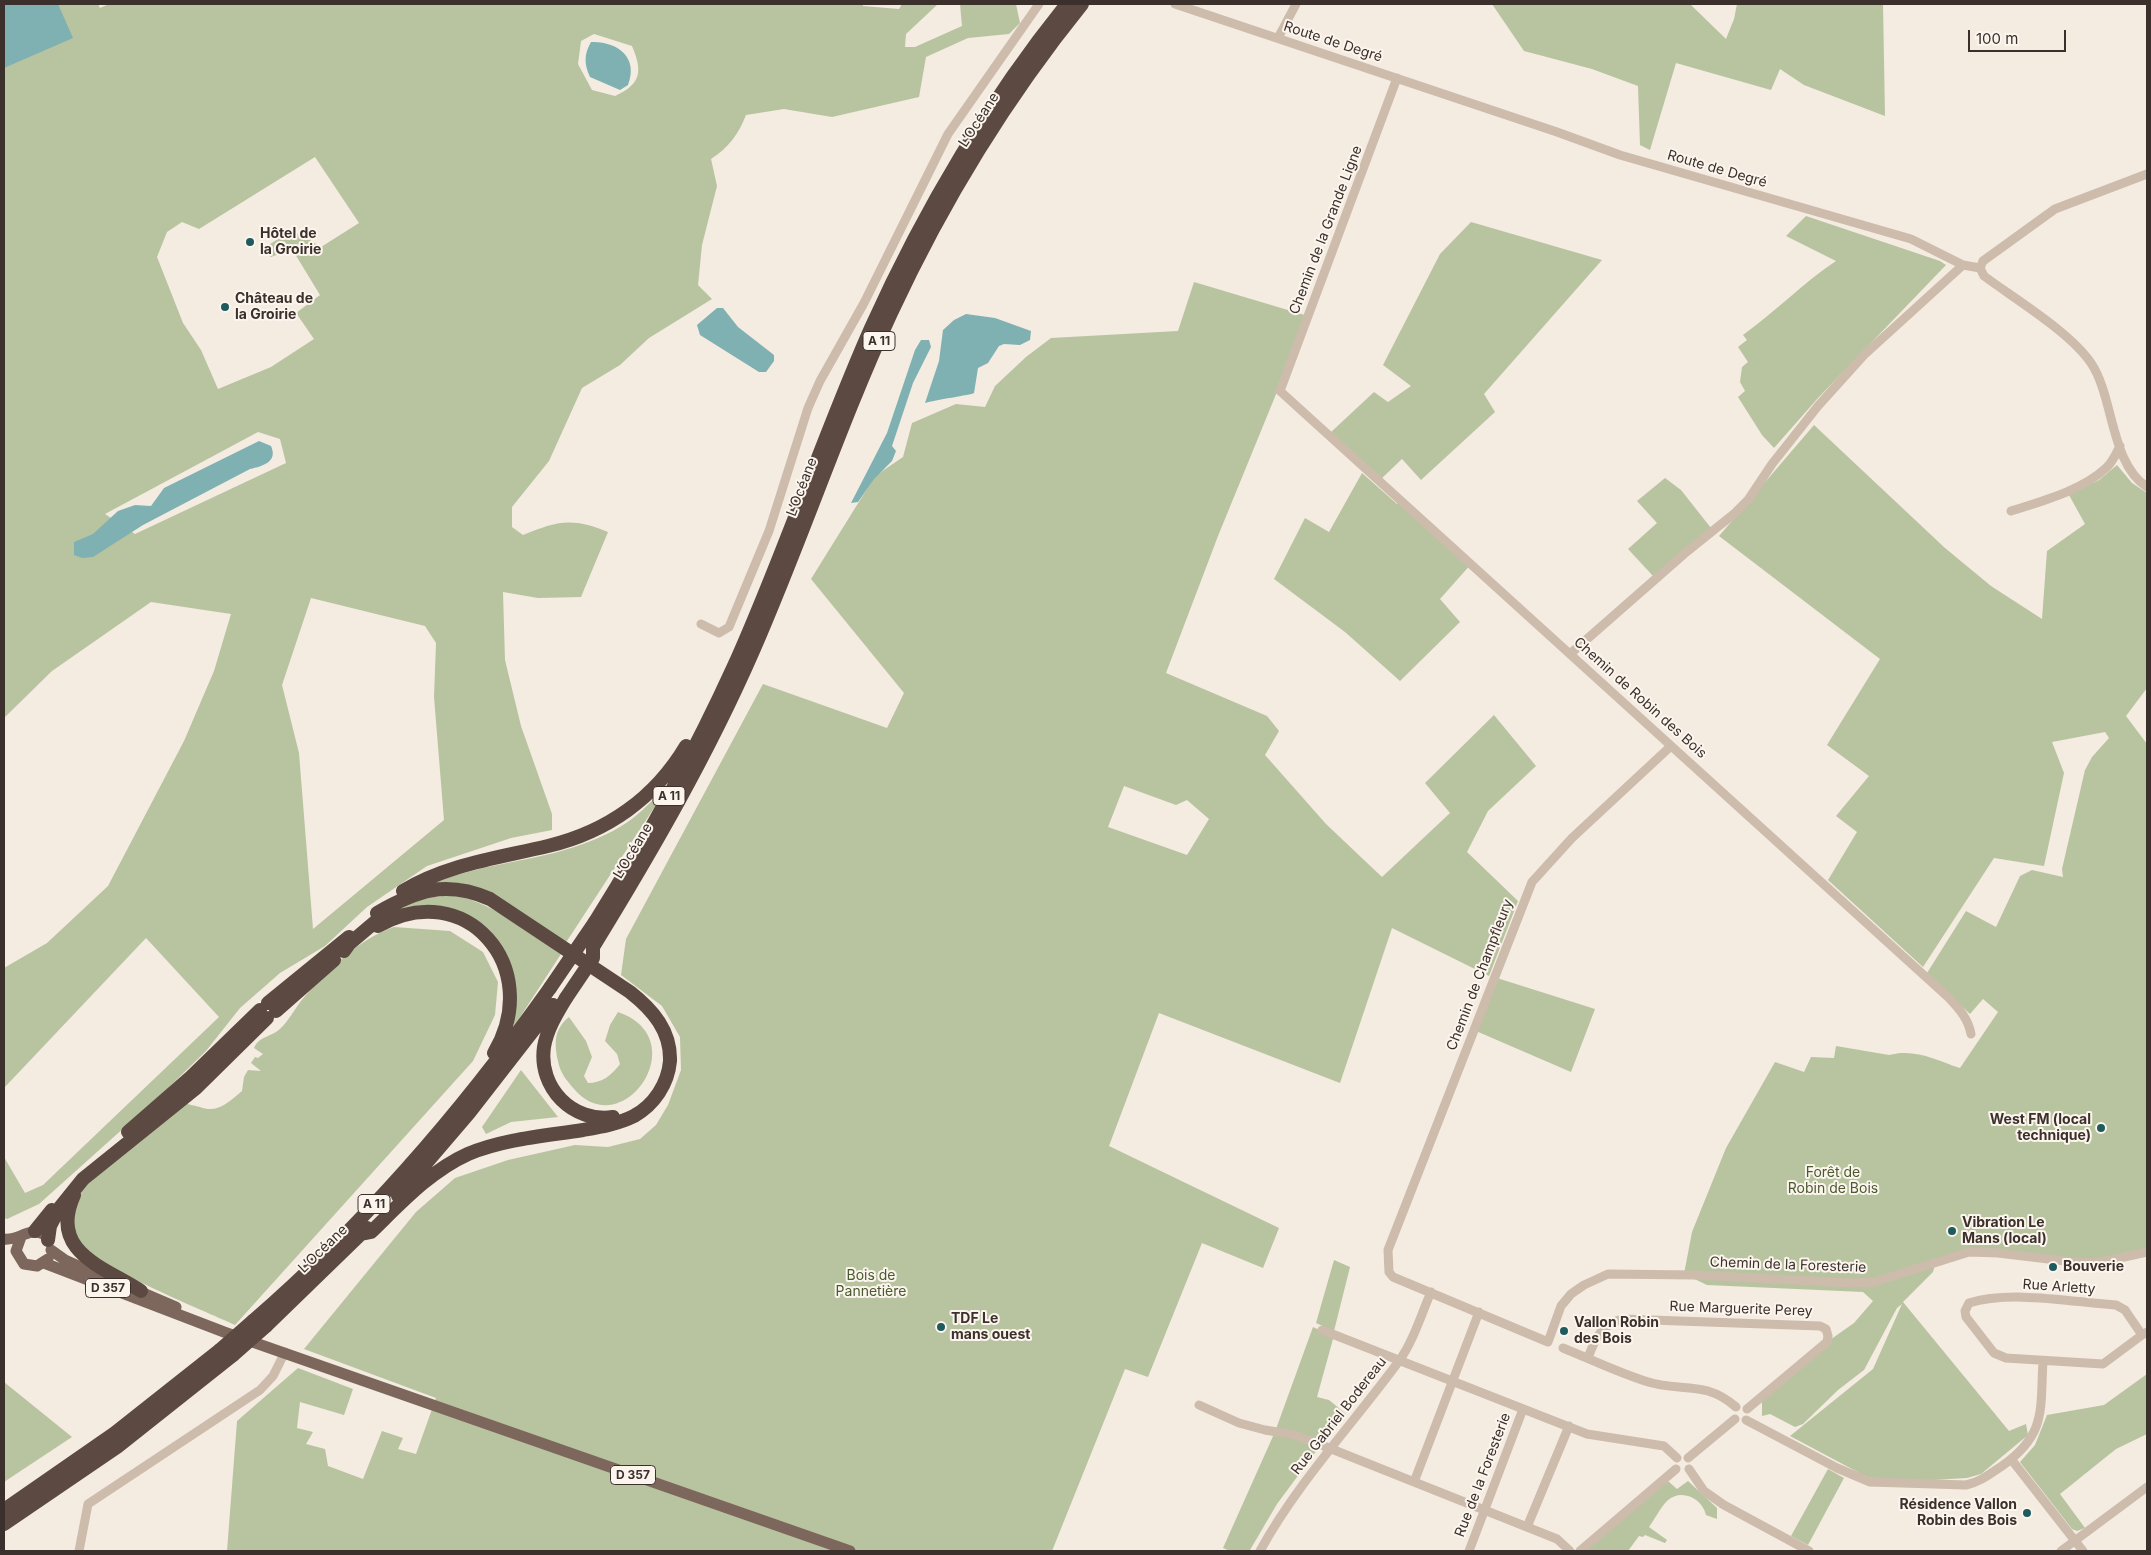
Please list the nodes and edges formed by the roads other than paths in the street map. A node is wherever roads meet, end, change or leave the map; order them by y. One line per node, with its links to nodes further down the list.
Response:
1 (1039, 4): 15 (street)
2 (1067, 4): 17 (highway, L’Océane / A 11)
3 (1082, 4): 20 (highway, L’Océane / A 11)
4 (1175, 4): 6 (street, Route de Degré)
5 (1296, 4): 6 (street)
6 (1278, 38): 7 (street, Route de Degré)
7 (1397, 78): 9 (street, Route de Degré); 11 (street, Chemin de la Grande Ligne)
8 (2147, 174): 10 (street)
9 (1963, 265): 10 (street, Route de Degré); 16 (street)
10 (1980, 268): 12 (street)
11 (1280, 391): 16 (street, Chemin de Robin des Bois)
12 (2120, 446): 13 (street); 14 (street)
13 (2147, 487)
14 (2011, 511)
15 (702, 624)
16 (1570, 654): 18 (street, Chemin de Robin des Bois)
17 (734, 665): 19 (highway); 20 (highway, L’Océane / A 11)
18 (1671, 746): 24 (street, Chemin de Robin des Bois); 38 (street, Chemin de Champfleury)
19 (377, 913): 22 (highway); 29 (highway)
20 (600, 925): 23 (highway, L’Océane / A 11, bridge); 23 (highway, L’Océane / A 11)
21 (344, 951): 22 (highway); 23 (highway); 26 (highway)
22 (317, 969): 25 (highway)
23 (559, 993): 26 (highway, L’Océane / A 11); 29 (highway, L’Océane / A 11)
24 (1971, 1034)
25 (236, 1041): 27 (highway); 28 (highway)
26 (478, 1084): 40 (highway, L’Océane / A 11)
27 (83, 1179): 32 (highway); 37 (highway)
28 (35, 1232): 30 (main road); 32 (main road)
29 (361, 1234): 40 (highway, L’Océane / A 11)
30 (21, 1237): 31 (main road); 35 (main road)
31 (4, 1239)
32 (50, 1245): 36 (main road); 37 (main road, D 357)
33 (4, 1249): 35 (main road)
34 (2147, 1252): 39 (street, Chemin de la Foresterie)
35 (17, 1256): 36 (main road)
36 (44, 1263): 43 (main road, D 357)
37 (141, 1291): 43 (main road, D 357)
38 (1431, 1292): 39 (street); 48 (street, Rue Gabriel Bodereau)
39 (1479, 1312): 50 (street)
40 (259, 1324): 45 (highway, L’Océane / A 11, bridge)
41 (1322, 1330): 48 (street)
42 (2145, 1333): 49 (street); 49 (street, Rue Arletty)
43 (246, 1339): 46 (main road, D 357)
44 (1563, 1348): 47 (street)
45 (226, 1352): 66 (highway, L’Océane / A 11); 68 (highway, L’Océane / A 11)
46 (286, 1352): 71 (street); 72 (main road, D 357)
47 (1588, 1358): 52 (street); 54 (street, Rue Marguerite Perey)
48 (1400, 1360): 50 (street); 58 (street, Rue Gabriel Bodereau)
49 (2044, 1361): 61 (street)
50 (1453, 1381): 53 (street); 64 (street)
51 (1198, 1405): 58 (street)
52 (1736, 1407): 54 (street); 55 (street)
53 (1523, 1408): 57 (street); 67 (street, Rue de la Foresterie)
54 (1748, 1409): 56 (street)
55 (1735, 1420): 56 (street); 60 (street)
56 (1746, 1420): 61 (street)
57 (1568, 1426): 59 (street); 69 (street)
58 (1329, 1448): 64 (street); 73 (street, Rue Gabriel Bodereau)
59 (1677, 1458): 60 (street); 62 (street)
60 (1688, 1458): 63 (street)
61 (2011, 1459): 70 (street)
62 (1676, 1469): 63 (street); 76 (street)
63 (1689, 1469): 77 (street)
64 (1414, 1482): 67 (street)
65 (2147, 1487): 70 (street)
66 (4, 1510)
67 (1484, 1510): 69 (street); 74 (street, Rue de la Foresterie)
68 (4, 1524)
69 (1527, 1527): 75 (street)
70 (2074, 1540): 78 (street); 79 (street)
71 (79, 1551)
72 (850, 1551)
73 (1260, 1551)
74 (1469, 1551)
75 (1570, 1551)
76 (1580, 1551)
77 (1809, 1551)
78 (2061, 1551)
79 (2084, 1551)

